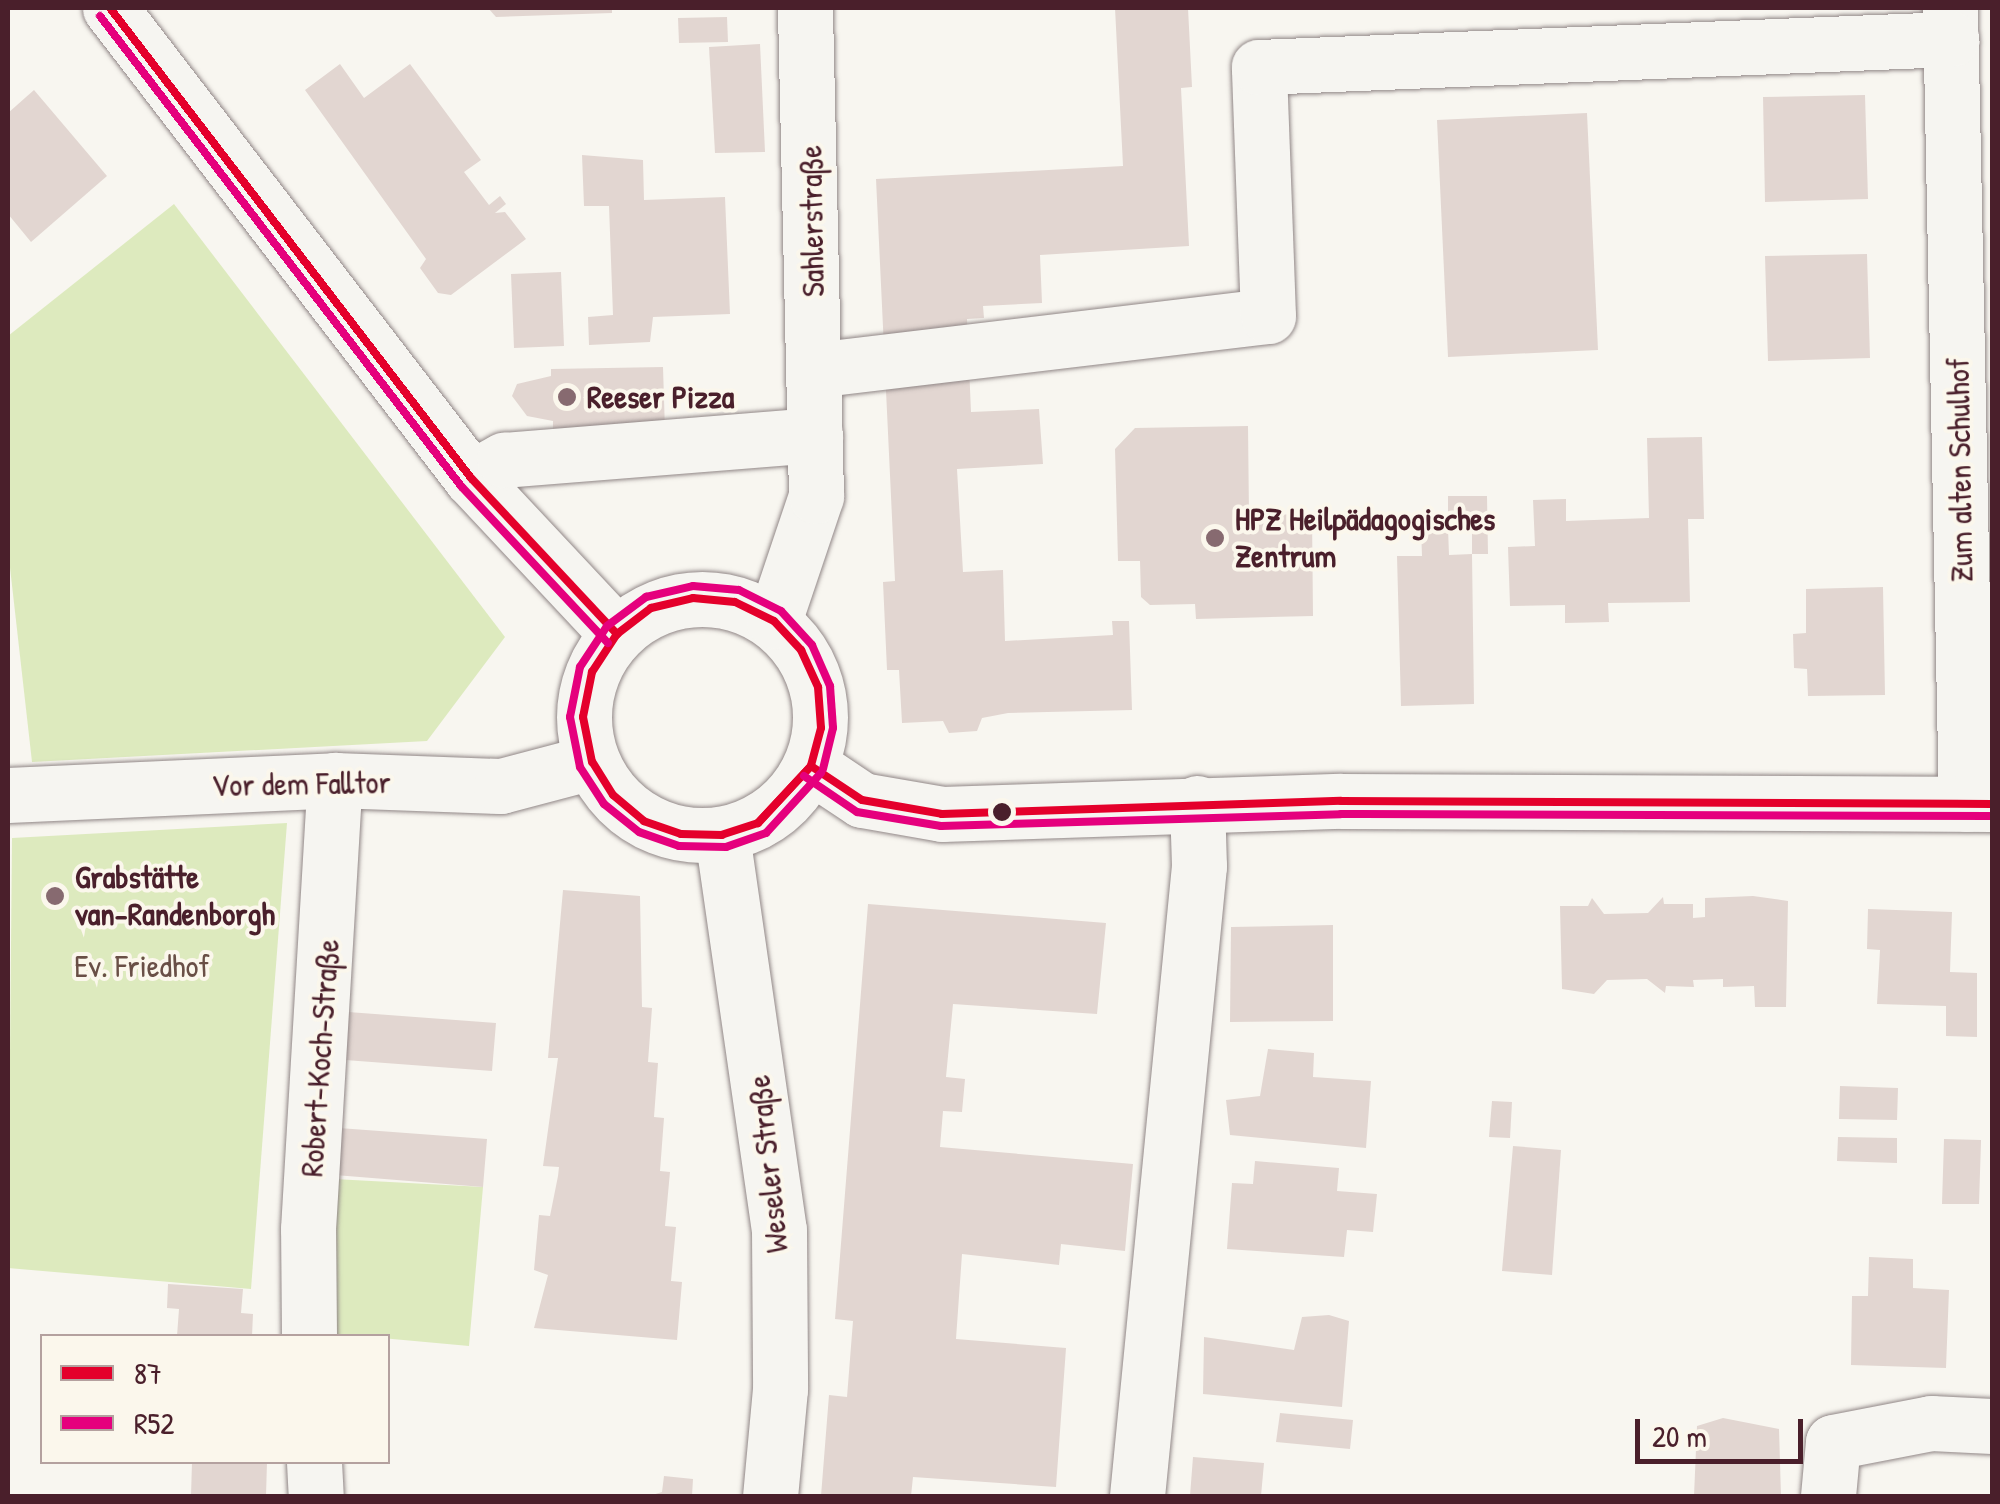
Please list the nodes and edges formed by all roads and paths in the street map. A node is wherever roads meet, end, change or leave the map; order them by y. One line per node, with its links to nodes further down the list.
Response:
1 (110, 8): 7 (street)
2 (805, 8): 5 (street, Sahlerstraße)
3 (1951, 23): 4 (street, Zum alten Schulhof); 5 (street)
4 (1974, 136): 15 (street, Zum alten Schulhof)
5 (814, 370): 6 (street, Sahlerstraße)
6 (815, 435): 7 (street); 8 (street, Sahlerstraße)
7 (471, 478): 9 (street)
8 (774, 621): 9 (street); 11 (street)
9 (617, 634): 10 (street)
10 (592, 762): 12 (street, Vor dem Falltor); 16 (street)
11 (811, 766): 14 (street); 16 (street)
12 (335, 780): 13 (street, Vor dem Falltor); 17 (street, Robert-Koch-Straße)
13 (8, 795)
14 (1196, 802): 15 (street); 22 (street)
15 (1979, 804)
16 (722, 835): 21 (street, Weseler Straße)
17 (309, 1334)
18 (1992, 1426): 23 (street)
19 (314, 1464): 20 (street)
20 (316, 1496)
21 (770, 1496)
22 (1137, 1496)
23 (1828, 1496)

